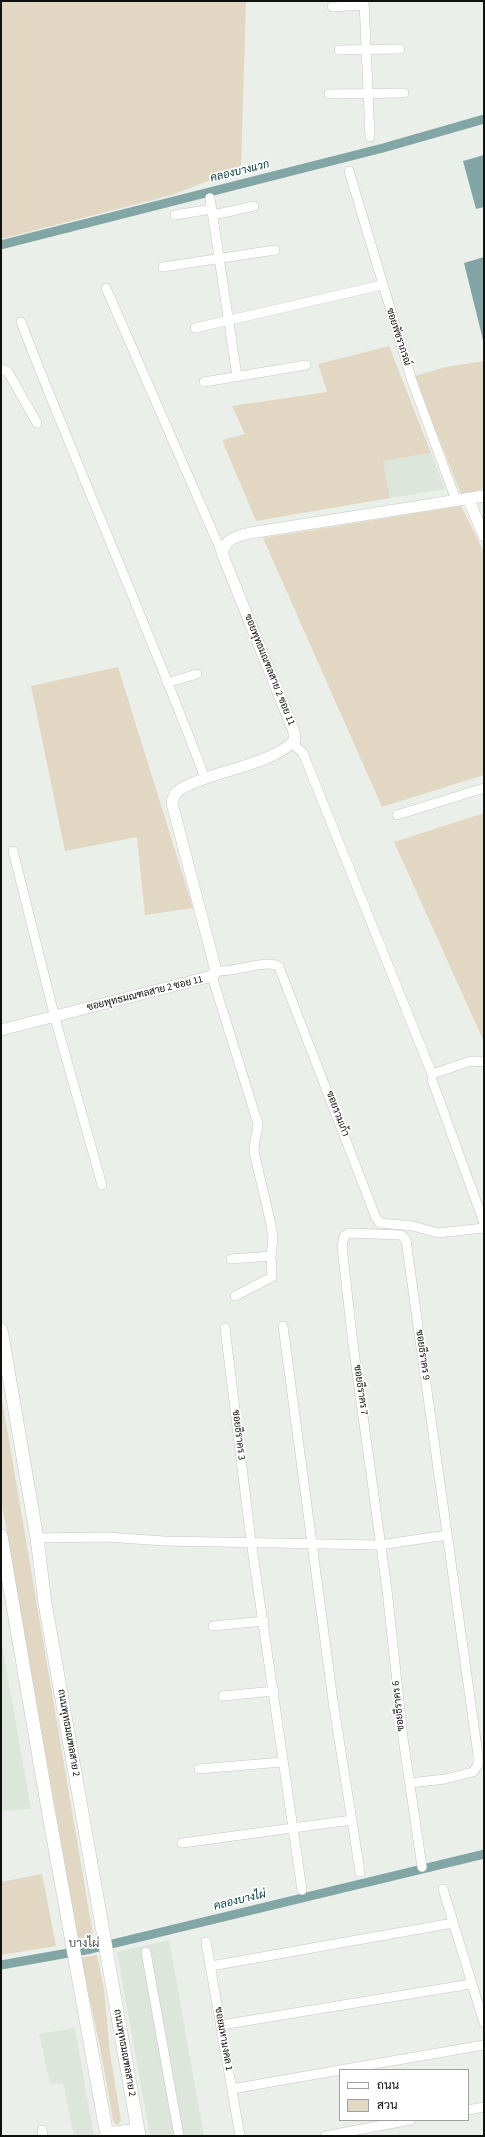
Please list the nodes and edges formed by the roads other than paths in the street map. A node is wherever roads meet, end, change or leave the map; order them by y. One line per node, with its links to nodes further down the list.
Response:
1 (364, 3): 2 (street); 3 (street)
2 (332, 7)
3 (366, 49): 4 (street); 5 (street); 8 (street)
4 (400, 49)
5 (339, 50)
6 (404, 93): 8 (street)
7 (330, 94): 8 (street)
8 (368, 94): 9 (street)
9 (370, 137)
10 (349, 171): 18 (street, ซอยพัชราภรณ์)
11 (210, 198): 13 (street)
12 (254, 206): 13 (street)
13 (212, 212): 14 (street); 16 (street)
14 (175, 215)
15 (275, 250): 16 (street)
16 (219, 258): 17 (street); 20 (street)
17 (163, 267)
18 (382, 285): 20 (street); 30 (street, ซอยพัชราภรณ์)
19 (106, 288): 32 (street)
20 (229, 320): 22 (street); 25 (street)
21 (21, 322): 34 (street)
22 (195, 328)
23 (306, 365): 25 (street)
24 (1, 369): 27 (street)
25 (237, 376): 26 (street)
26 (204, 382)
27 (37, 423)
28 (484, 496): 29 (street)
29 (468, 498): 30 (street); 31 (street)
30 (456, 500): 32 (street)
31 (484, 536)
32 (222, 554): 35 (street, ซอยพุทธมณฑลสาย 2 ซอย 11)
33 (197, 674): 34 (street)
34 (168, 683): 36 (street)
35 (292, 743): 36 (street); 43 (street)
36 (205, 778): 40 (street)
37 (484, 788): 38 (street)
38 (397, 815)
39 (13, 851): 41 (street)
40 (214, 974): 41 (street, ซอยพุทธมณฑลสาย 2 ซอย 11); 47 (street, ซอยรวมเก้า); 49 (street)
41 (54, 1017): 42 (street, ซอยพุทธมณฑลสาย 2 ซอย 11); 45 (street)
42 (1, 1030)
43 (484, 1062)
44 (432, 1080): 46 (street)
45 (102, 1184)
46 (484, 1224)
47 (484, 1228)
48 (344, 1236): 55 (street, ซอยธีราคร 9); 60 (street, ซอยธีราคร 7)
49 (271, 1256): 50 (street); 51 (street)
50 (231, 1259)
51 (235, 1296)
52 (283, 1326): 59 (street)
53 (225, 1328): 58 (street, ซอยธีราคร 3)
54 (1, 1330): 57 (main road, ถนนพุทธมณฑลสาย 2)
55 (447, 1535): 60 (street); 67 (street)
56 (1, 1536): 90 (main road)
57 (37, 1538): 58 (street); 89 (main road, ถนนพุทธมณฑลสาย 2)
58 (251, 1541): 59 (street); 61 (street, ซอยธีราคร 3)
59 (312, 1542): 60 (street); 68 (street)
60 (380, 1544): 67 (street, ซอยธีราคร 6)
61 (264, 1621): 62 (street); 63 (street, ซอยธีราคร 3)
62 (213, 1626)
63 (274, 1691): 64 (street); 65 (street, ซอยธีราคร 3)
64 (223, 1696)
65 (282, 1762): 66 (street); 69 (street, ซอยธีราคร 3)
66 (199, 1769)
67 (410, 1783): 71 (street, ซอยธีราคร 6)
68 (352, 1820): 69 (street); 72 (street)
69 (293, 1828): 70 (street); 74 (street, ซอยธีราคร 3)
70 (182, 1843)
71 (422, 1867)
72 (360, 1872)
73 (443, 1889): 75 (street)
74 (302, 1890)
75 (453, 1923): 78 (street); 79 (street)
76 (206, 1942): 78 (street, ซอยมหามงคล 1)
77 (146, 1952): 91 (street)
78 (211, 1966): 81 (street, ซอยมหามงคล 1)
79 (471, 1984): 80 (street); 81 (street)
80 (484, 2023)
81 (221, 2025): 85 (street, ซอยมหามงคล 1)
82 (484, 2045): 83 (street)
83 (346, 2069)
84 (339, 2070): 85 (street)
85 (232, 2089): 92 (street, ซอยมหามงคล 1)
86 (484, 2107): 87 (street)
87 (469, 2110)
88 (406, 2121): 93 (street)
89 (138, 2133): 90 (main road)
90 (107, 2135)
91 (178, 2136)
92 (240, 2136)
93 (325, 2136)

